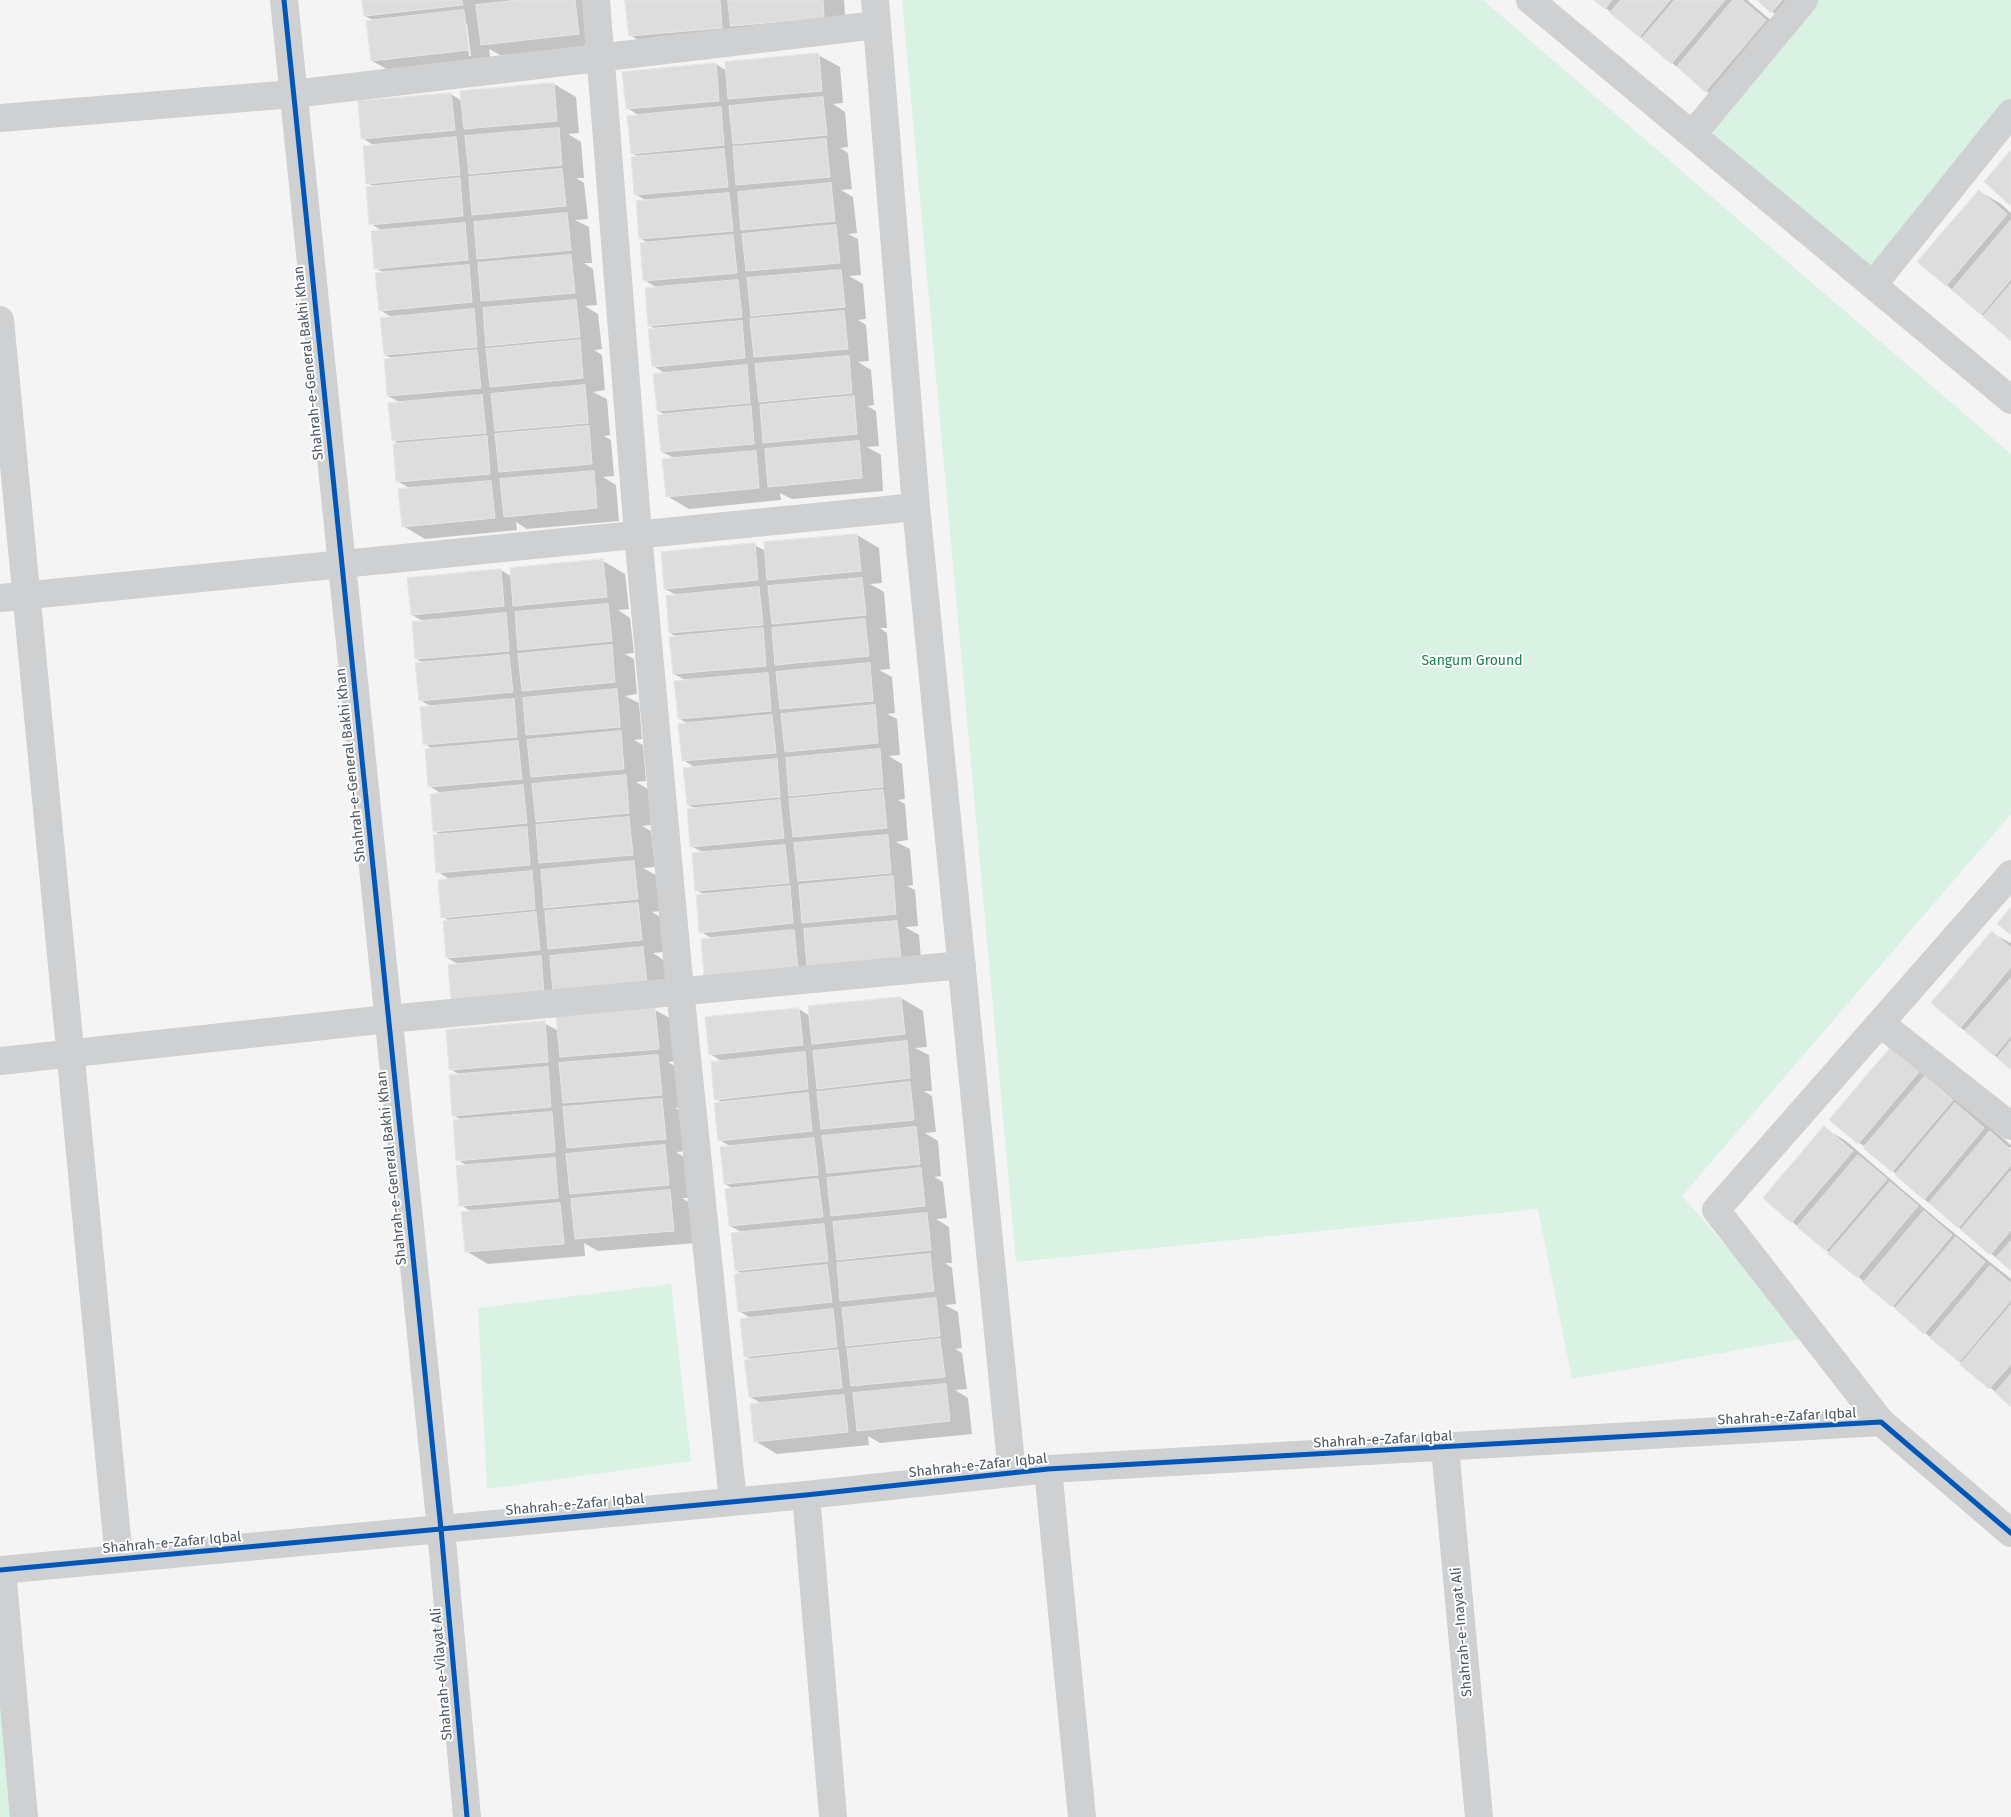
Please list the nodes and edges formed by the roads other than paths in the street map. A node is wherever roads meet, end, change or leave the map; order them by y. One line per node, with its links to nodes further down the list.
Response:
1 (284, 0): 7 (street, Shahrah-e-General Bakhi Khan)
2 (596, 0): 6 (street)
3 (1530, 0): 10 (street)
4 (1804, 0): 10 (street)
5 (876, 12): 6 (street); 14 (street)
6 (601, 57): 7 (street); 15 (street)
7 (293, 94): 9 (street); 16 (street, Shahrah-e-General Bakhi Khan)
8 (2011, 113): 11 (street)
9 (0, 118)
10 (1692, 135): 11 (street)
11 (1873, 285): 13 (street)
12 (0, 320): 17 (street)
13 (2011, 400)
14 (916, 507): 15 (street); 19 (street)
15 (638, 534): 16 (street); 20 (street)
16 (341, 564): 17 (street); 21 (street, Shahrah-e-General Bakhi Khan)
17 (13, 597): 23 (street)
18 (2011, 874): 22 (street)
19 (962, 965): 20 (street); 29 (street)
20 (680, 990): 21 (street); 31 (street)
21 (388, 1019): 23 (street); 32 (street, Shahrah-e-General Bakhi Khan)
22 (1880, 1023): 25 (street); 26 (street)
23 (71, 1054): 24 (street); 34 (street)
24 (0, 1061)
25 (2011, 1126)
26 (1881, 1422): 27 (street, Shahrah-e-Zafar Iqbal); 33 (street)
27 (1444, 1448): 28 (street, Shahrah-e-Zafar Iqbal); 40 (street, Shahrah-e-Inayat Ali)
28 (1048, 1469): 29 (street, Shahrah-e-Zafar Iqbal); 39 (street)
29 (1012, 1473): 30 (street, Shahrah-e-Zafar Iqbal)
30 (806, 1495): 31 (street, Shahrah-e-Zafar Iqbal); 38 (street)
31 (732, 1501): 32 (street, Shahrah-e-Zafar Iqbal)
32 (441, 1529): 34 (street, Shahrah-e-Zafar Iqbal); 37 (street, Shahrah-e-Vilayat Ali)
33 (2011, 1533)
34 (120, 1559): 35 (street, Shahrah-e-Zafar Iqbal)
35 (1, 1570): 36 (street)
36 (24, 1817)
37 (466, 1817)
38 (832, 1817)
39 (1082, 1817)
40 (1479, 1817)

